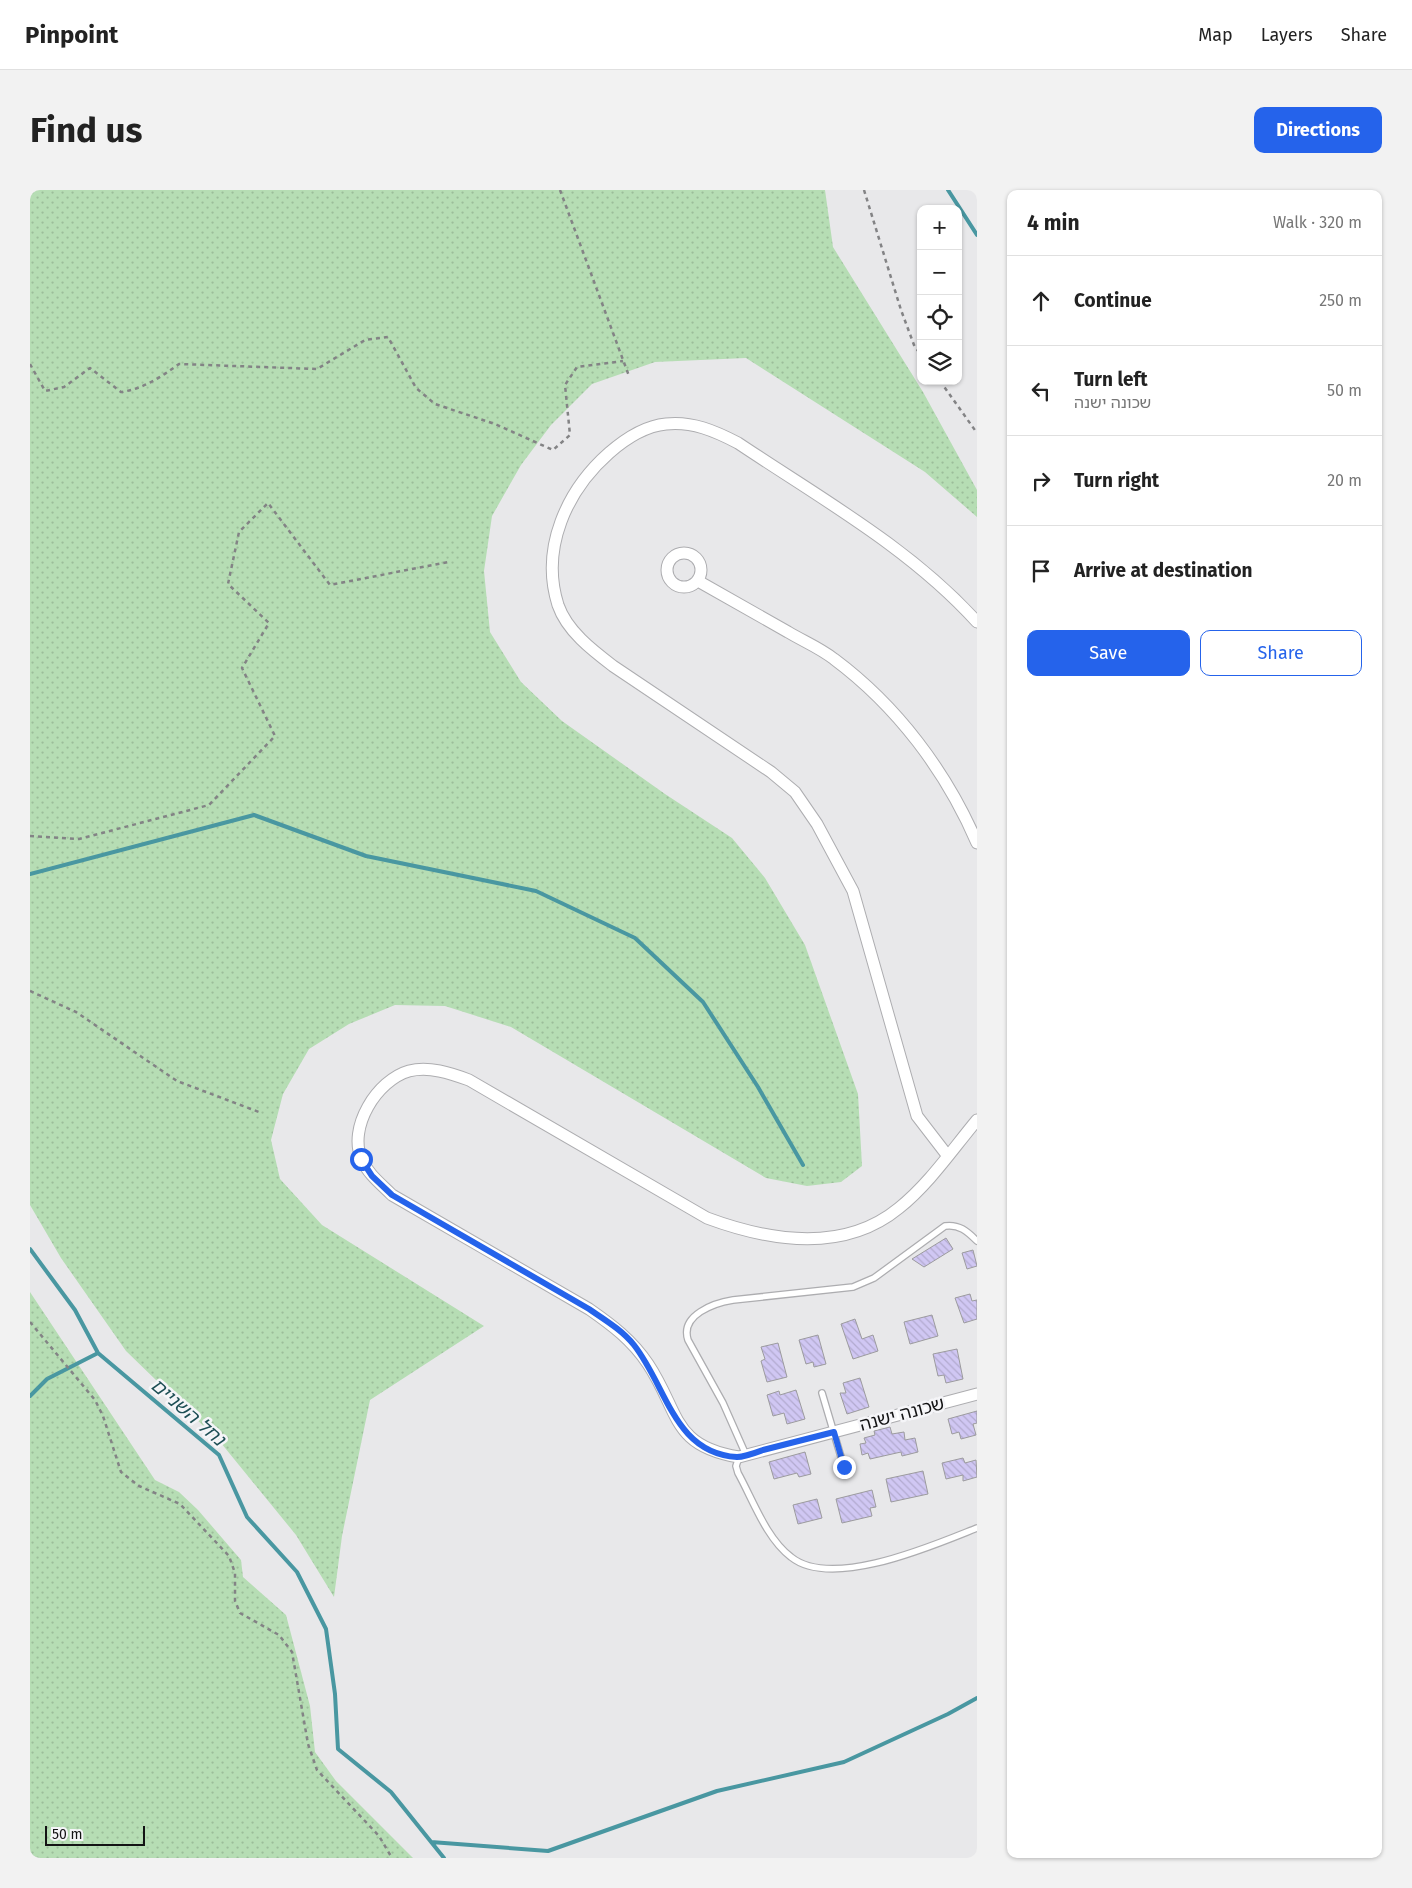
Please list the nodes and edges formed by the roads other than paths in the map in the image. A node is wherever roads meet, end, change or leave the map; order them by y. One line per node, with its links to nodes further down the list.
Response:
1 (698, 580): 3 (street)
2 (977, 622): 5 (street)
3 (977, 843)
4 (977, 1120): 5 (street)
5 (948, 1155): 10 (street)
6 (977, 1241): 10 (lane)
7 (822, 1393): 9 (lane)
8 (977, 1394): 9 (street, שכונה ישנה)
9 (834, 1432): 10 (street, שכונה ישנה); 11 (lane)
10 (743, 1456): 12 (lane)
11 (844, 1467)
12 (977, 1528)

